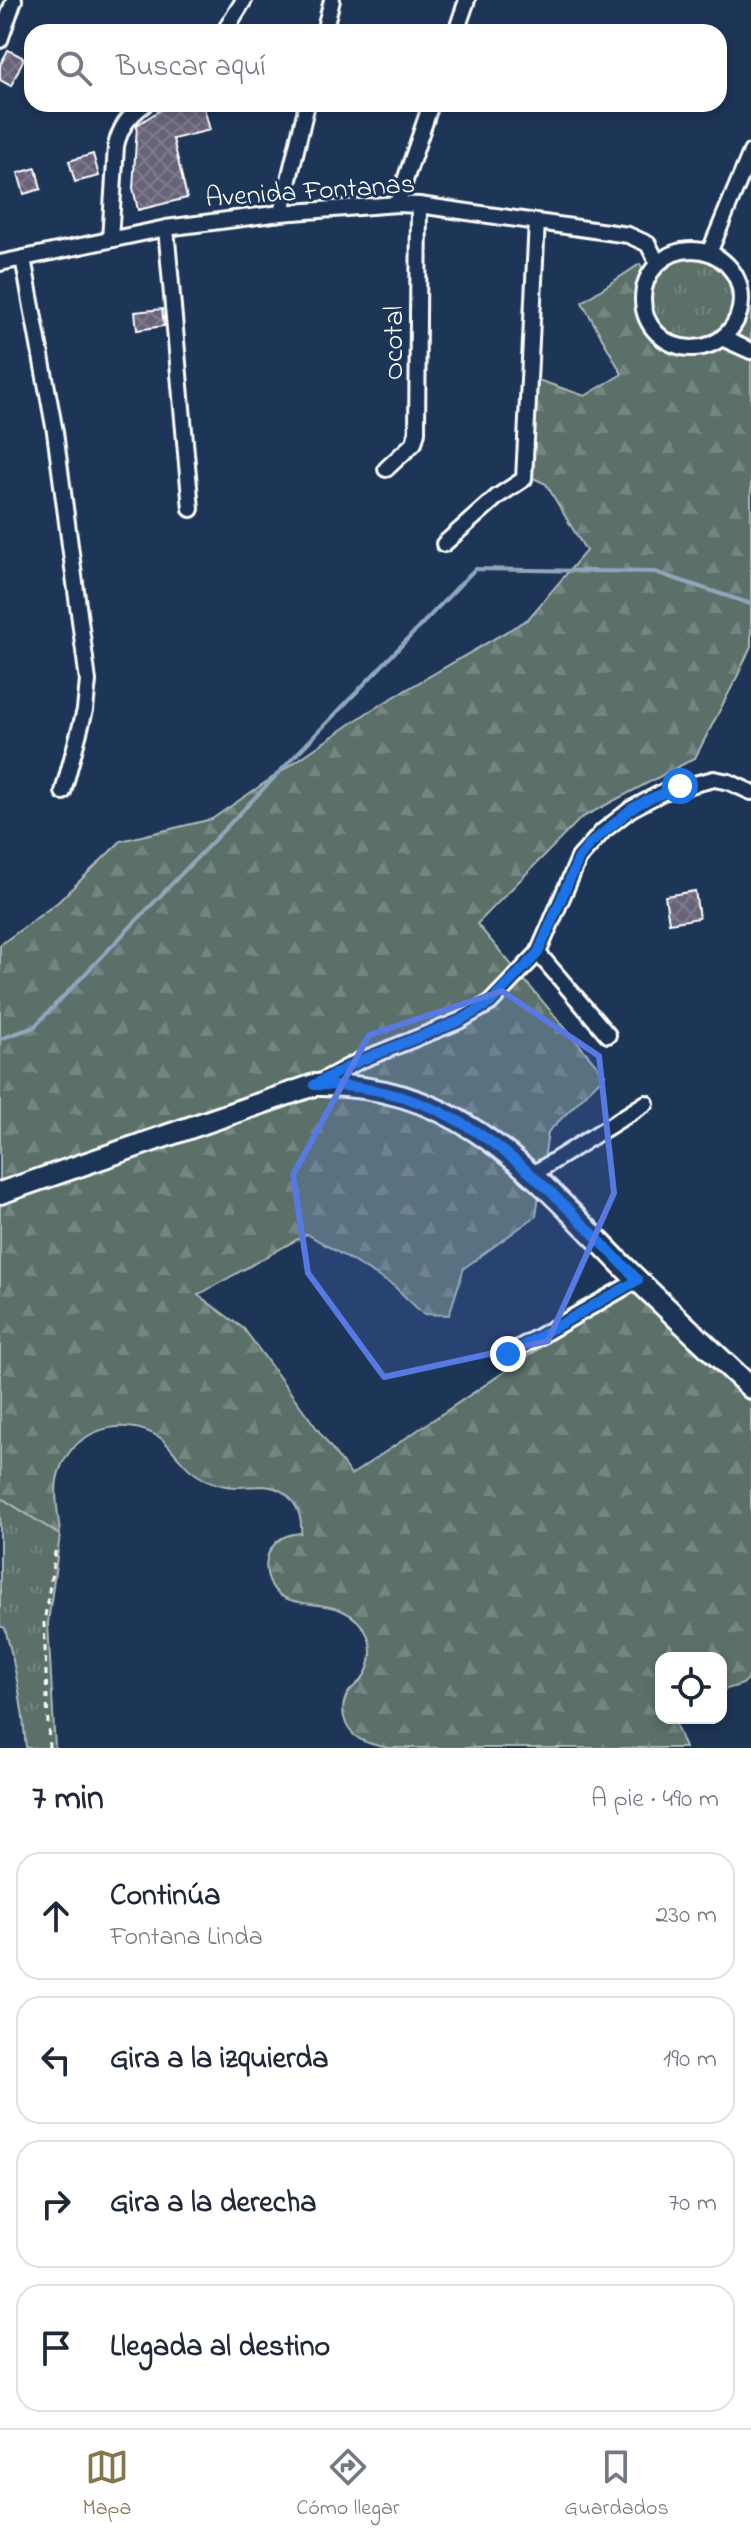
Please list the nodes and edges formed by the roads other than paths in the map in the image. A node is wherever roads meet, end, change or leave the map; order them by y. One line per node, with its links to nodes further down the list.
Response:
1 (14, 0): 8 (street)
2 (244, 0): 5 (street)
3 (332, 0): 6 (street)
4 (467, 0): 7 (street)
5 (229, 24)
6 (326, 24)
7 (459, 24)
8 (0, 40)
9 (135, 112): 18 (street)
10 (305, 112): 15 (street)
11 (428, 112): 13 (street)
12 (751, 152): 19 (street)
13 (397, 204): 14 (street, Avenida Fontanas); 15 (street, Avenida Fontanas)
14 (419, 205): 16 (street, Avenida Fontanas); 26 (street, Ocotal)
15 (281, 213): 17 (street, Avenida Fontanas)
16 (537, 221): 22 (street, Avenida Fontanas); 28 (street)
17 (166, 228): 18 (street, Avenida Fontanas); 27 (street)
18 (110, 240): 20 (street, Avenida Fontanas)
19 (709, 253): 22 (street); 23 (street)
20 (23, 258): 21 (street, Avenida Fontanas); 29 (street)
21 (0, 263)
22 (658, 264): 24 (street)
23 (746, 303): 24 (street)
24 (722, 338): 25 (street)
25 (751, 351)
26 (386, 469)
27 (191, 509)
28 (444, 544)
29 (63, 792)
30 (751, 792): 31 (street)
31 (538, 953): 32 (street); 33 (street)
32 (608, 1035)
33 (314, 1085): 35 (main road); 36 (main road)
34 (646, 1103): 35 (street)
35 (533, 1174): 37 (main road)
36 (0, 1193)
37 (638, 1280): 38 (street); 39 (main road)
38 (508, 1354)
39 (751, 1388)

